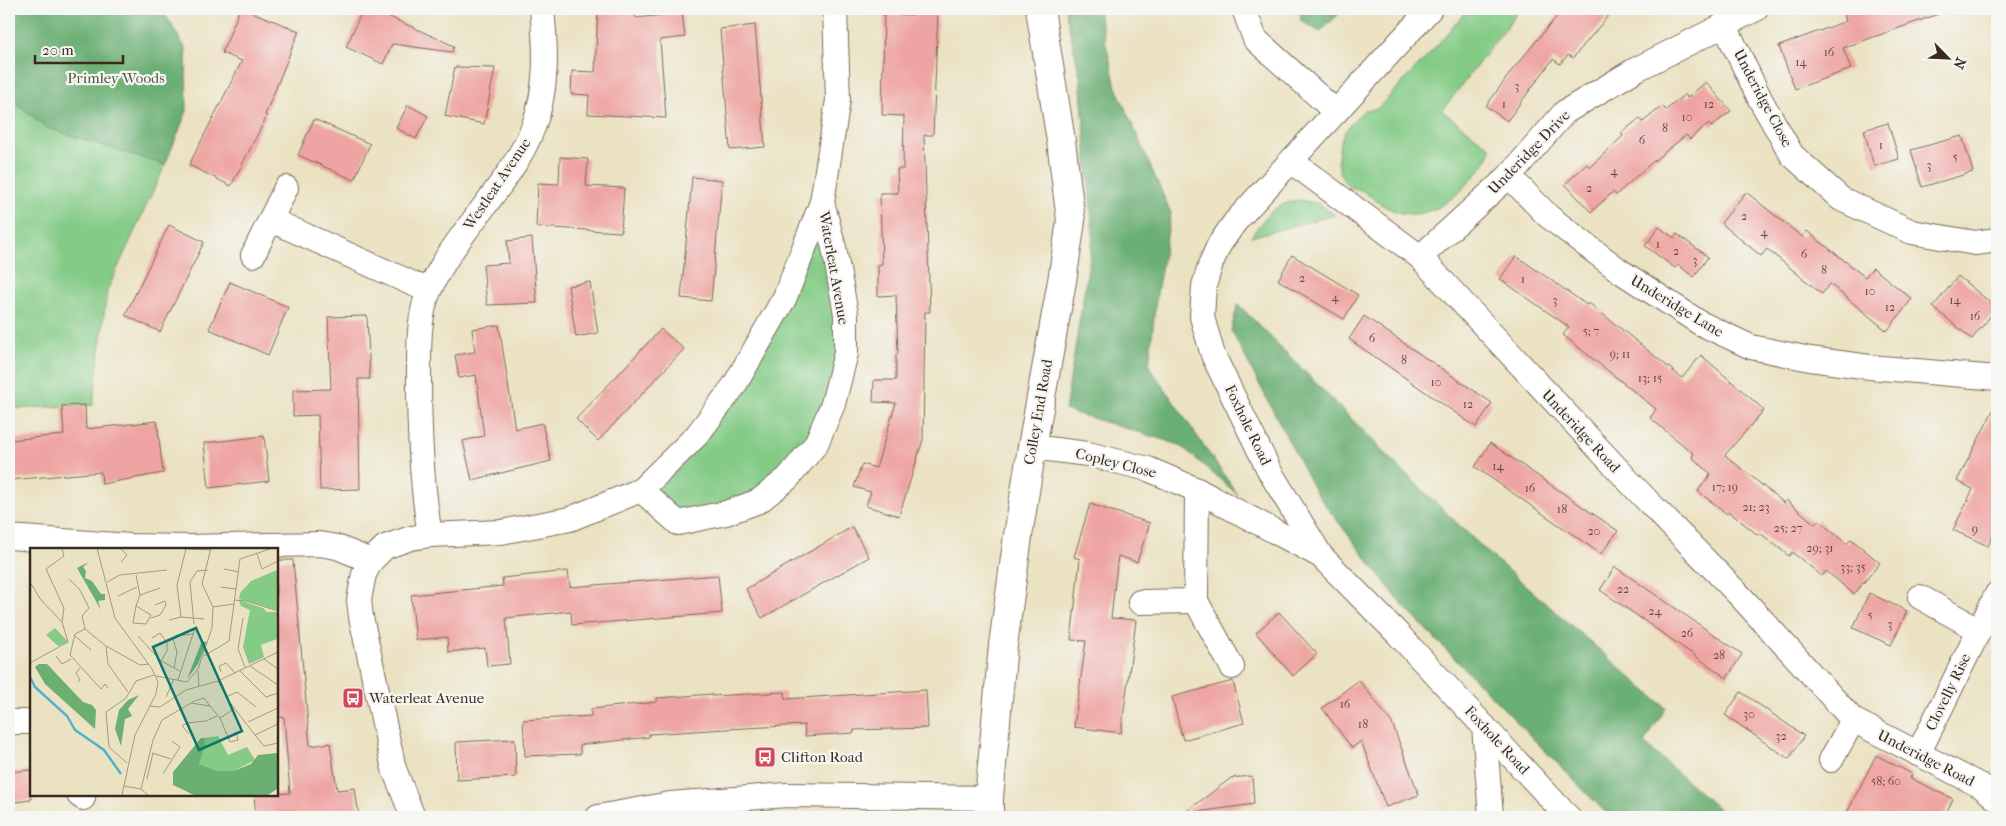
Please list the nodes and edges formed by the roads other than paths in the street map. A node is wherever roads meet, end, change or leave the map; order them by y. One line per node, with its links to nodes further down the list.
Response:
1 (542, 9): 17 (street, Westleat Avenue)
2 (835, 9): 12 (street, Waterleat Avenue)
3 (1040, 9): 19 (street, Colley End Road)
4 (1244, 9): 8 (street)
5 (1430, 9): 8 (street, Foxhole Road)
6 (1756, 9): 7 (street, Underidge Drive)
7 (1724, 24): 10 (street, Underidge Drive); 14 (street, Underidge Close)
8 (1336, 112): 9 (street, Foxhole Road)
9 (1291, 162): 16 (street, Underidge Road); 24 (street, Foxhole Road)
10 (1509, 176): 16 (street, Underidge Drive); 18 (street, Underidge Lane)
11 (286, 188): 13 (street)
12 (822, 202): 20 (street, Waterleat Avenue); 20 (street, Waterleat Avenue)
13 (271, 220): 15 (street); 17 (street)
14 (1997, 240)
15 (253, 256)
16 (1420, 257): 32 (street, Underidge Road)
17 (429, 291): 22 (street, Westleat Avenue)
18 (1997, 378)
19 (1032, 447): 21 (street, Copley Close); 37 (street, Colley End Road)
20 (641, 490): 22 (street, Waterleat Avenue)
21 (1197, 490): 24 (street, Copley Close); 28 (street)
22 (430, 535): 25 (street, Waterleat Avenue)
23 (9, 536): 25 (street)
24 (1321, 556): 33 (street, Foxhole Road)
25 (371, 561): 39 (street, Waterleat Avenue)
26 (1997, 594): 30 (street, Clovelly Rise)
27 (1920, 597): 30 (street)
28 (1196, 601): 29 (street); 31 (street)
29 (1140, 602)
30 (1979, 630): 34 (street, Clovelly Rise)
31 (1232, 667)
32 (1853, 720): 34 (street, Underidge Road); 35 (street)
33 (1484, 726): 41 (street); 42 (street, Foxhole Road)
34 (1918, 754): 36 (street, Underidge Road)
35 (1831, 760)
36 (1997, 799)
37 (989, 807): 38 (street)
38 (671, 811): 40 (street)
39 (413, 817)
40 (598, 817)
41 (1491, 817)
42 (1568, 817)

